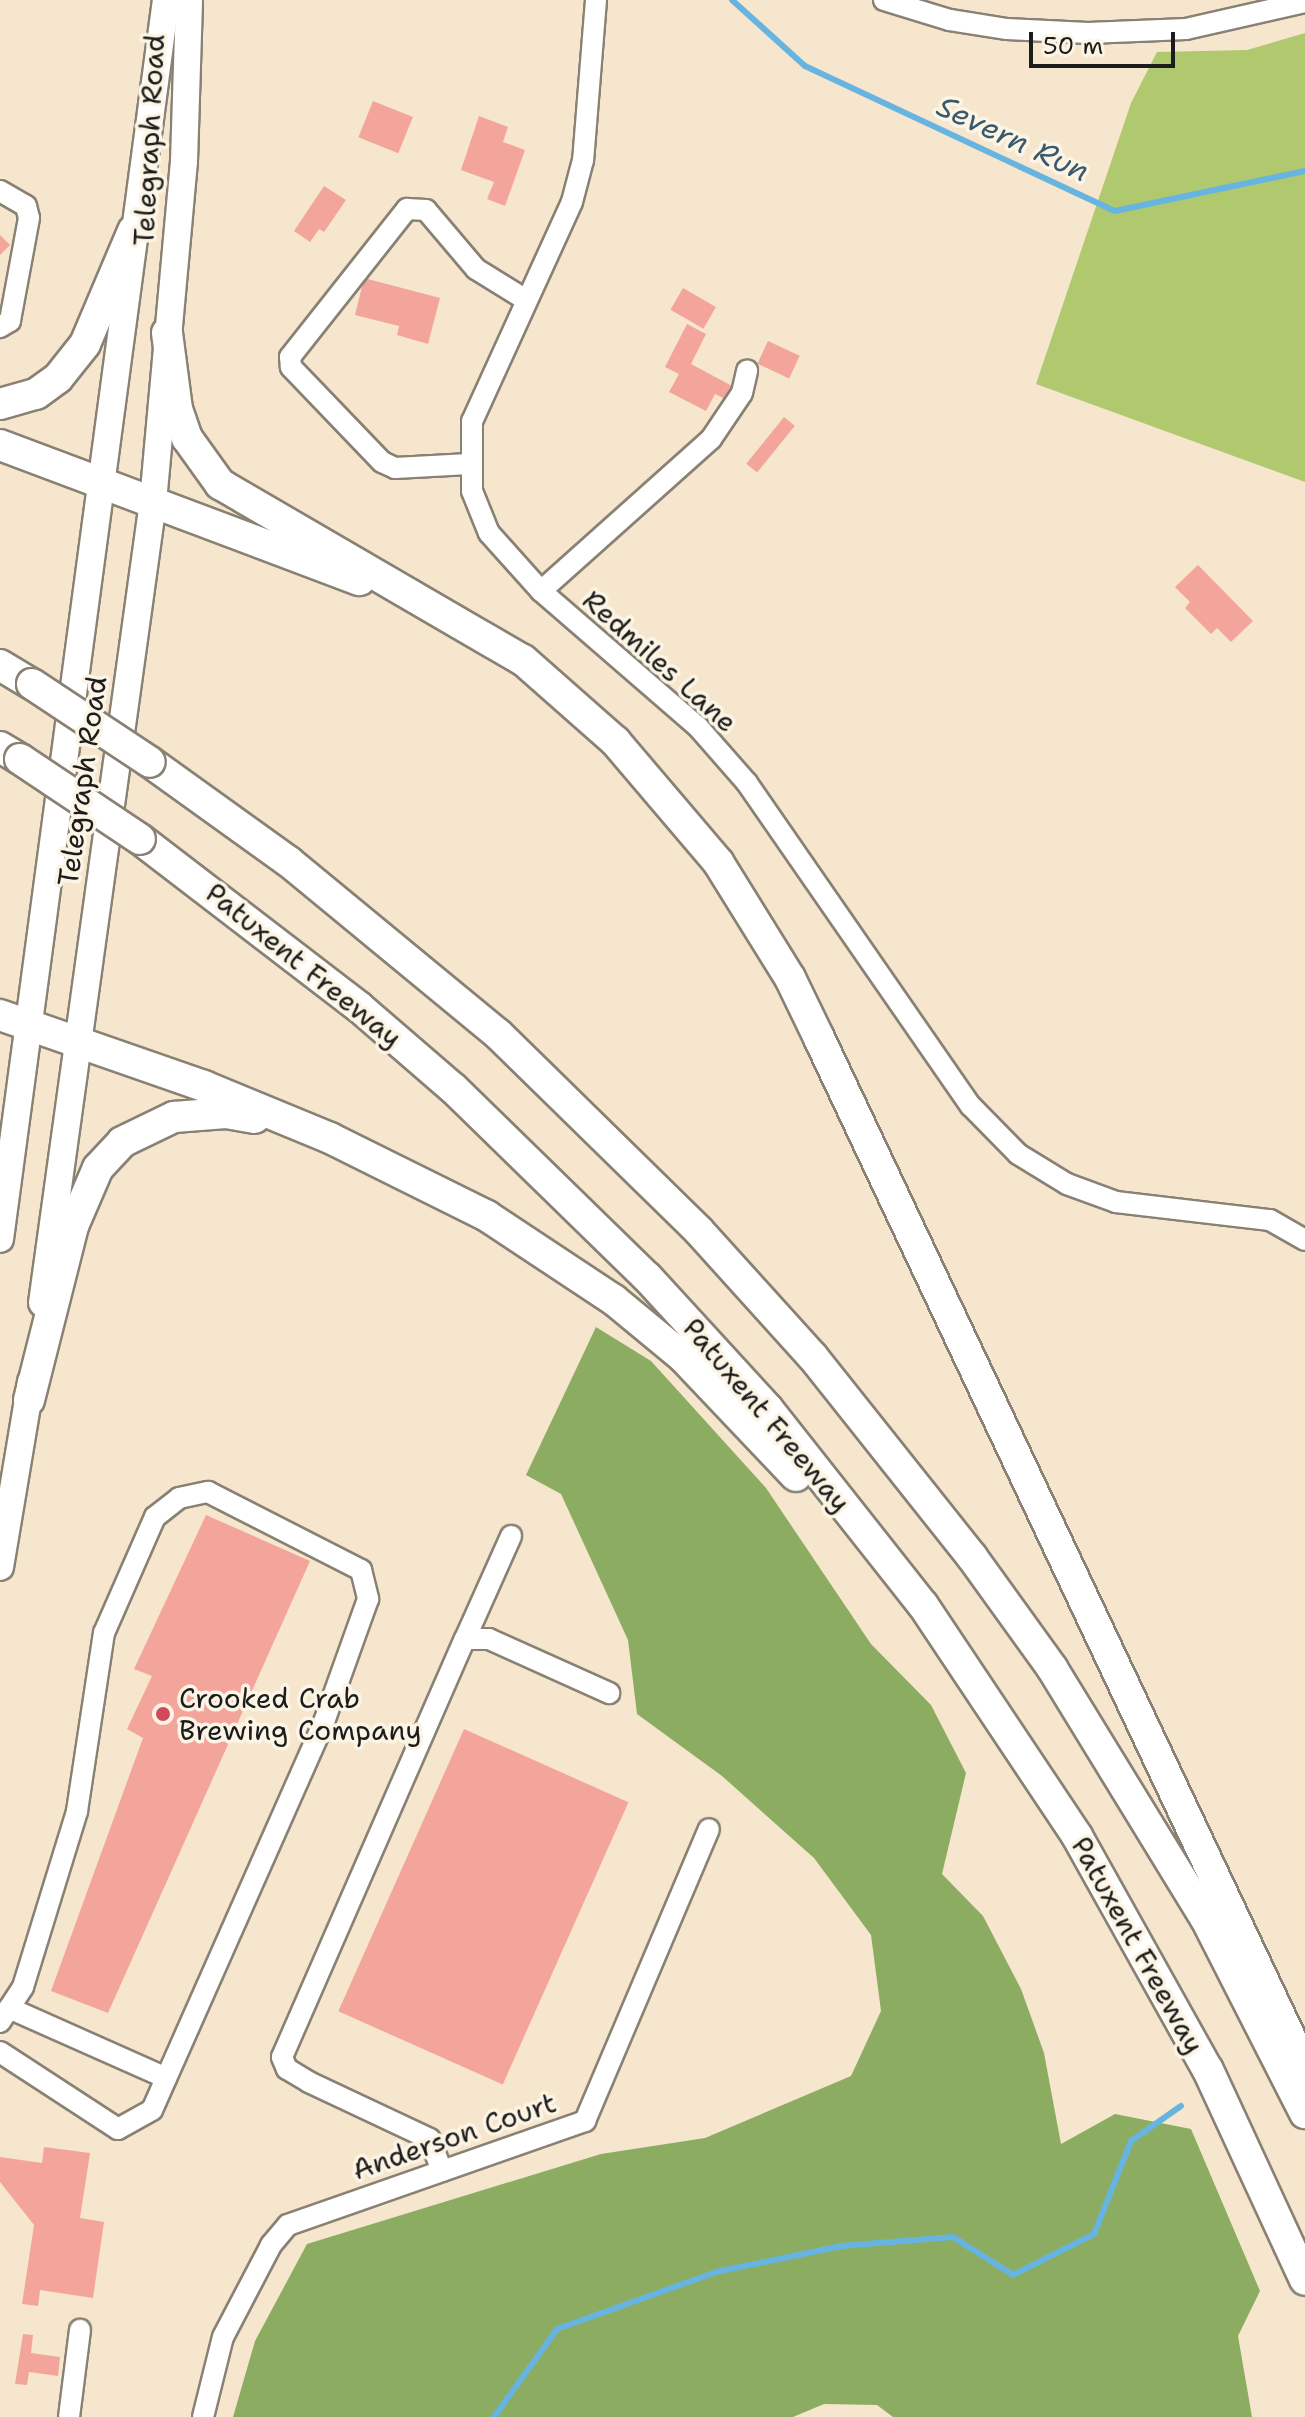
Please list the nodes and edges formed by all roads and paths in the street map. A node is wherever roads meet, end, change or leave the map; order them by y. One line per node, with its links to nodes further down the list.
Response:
1 (166, 0): 7 (main road, Telegraph Road)
2 (189, 0): 10 (main road, Telegraph Road)
3 (596, 0): 8 (street, Redmiles Lane)
4 (884, 0): 5 (street)
5 (1305, 2)
6 (0, 191): 9 (street)
7 (133, 231): 12 (highway); 15 (main road, Telegraph Road)
8 (526, 300): 14 (street, Redmiles Lane); 14 (street)
9 (0, 327)
10 (167, 333): 16 (main road, Telegraph Road); 18 (highway)
11 (747, 371): 17 (street)
12 (0, 404)
13 (0, 445): 15 (highway)
14 (469, 464): 17 (street, Redmiles Lane)
15 (105, 482): 16 (highway); 22 (main road, Telegraph Road)
16 (153, 502): 18 (highway); 23 (main road, Telegraph Road)
17 (541, 591): 26 (street, Redmiles Lane)
18 (476, 628): 36 (highway)
19 (0, 665): 38 (highway, bridge)
20 (10, 753): 32 (highway, Patuxent Freeway, bridge)
21 (0, 1015): 22 (highway)
22 (30, 1024): 23 (highway); 25 (main road, Telegraph Road)
23 (78, 1041): 24 (highway); 27 (main road, Telegraph Road)
24 (330, 1138): 27 (highway); 32 (highway)
25 (0, 1239)
26 (1305, 1240)
27 (29, 1400): 29 (main road, Telegraph Road)
28 (511, 1536): 30 (street)
29 (0, 1567)
30 (465, 1639): 31 (street); 39 (street)
31 (609, 1693)
32 (995, 1709): 40 (highway, Patuxent Freeway)
33 (709, 1829): 39 (street, Anderson Court)
34 (4, 2015): 37 (street); 37 (street)
35 (0, 2052): 37 (street)
36 (1305, 2069)
37 (166, 2078)
38 (1305, 2113)
39 (442, 2171): 43 (street, Anderson Court)
40 (1305, 2280)
41 (80, 2330): 42 (street)
42 (69, 2417)
43 (203, 2417)

